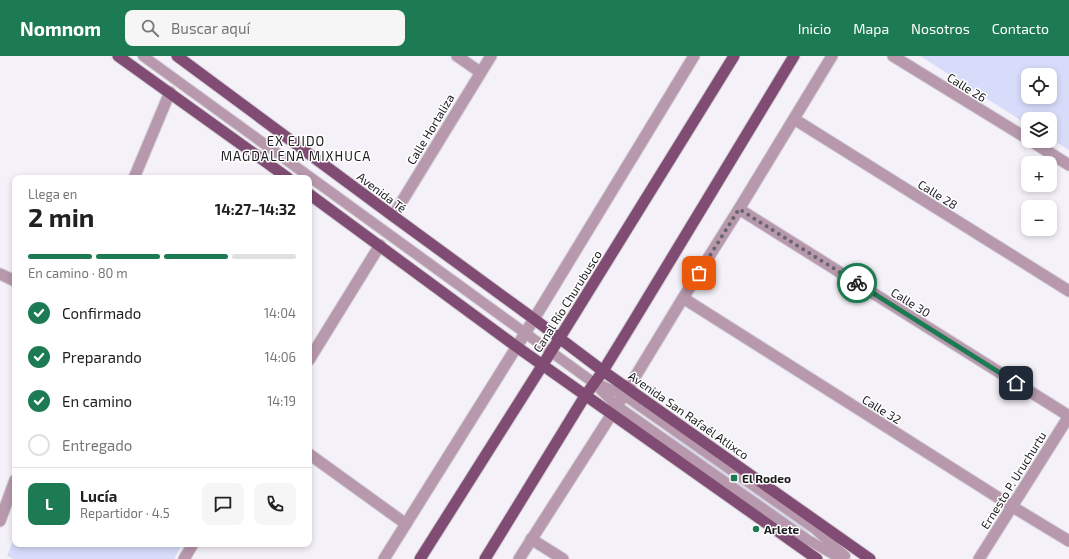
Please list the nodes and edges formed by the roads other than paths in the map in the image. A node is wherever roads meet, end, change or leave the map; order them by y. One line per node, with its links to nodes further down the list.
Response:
1 (118, 56): 12 (main road)
2 (143, 56): 19 (lane)
3 (457, 56): 11 (street)
4 (491, 56): 11 (street, Calle Hortaliza)
5 (694, 56): 29 (street, Canal Río Churubusco)
6 (734, 56): 31 (main road, Canal Río Churubusco)
7 (794, 56): 36 (main road)
8 (832, 56): 13 (street)
9 (893, 56): 14 (street, Calle 26)
10 (182, 57): 23 (main road, Avenida Té)
11 (480, 72): 23 (street, Calle Hortaliza)
12 (170, 92): 17 (street); 18 (main road)
13 (794, 119): 22 (street); 27 (street, Calle 28)
14 (1021, 135)
15 (1042, 148): 16 (street)
16 (1069, 165)
17 (135, 175)
18 (284, 175)
19 (307, 175)
20 (312, 179): 30 (lane)
21 (312, 196): 24 (main road)
22 (739, 209): 28 (street); 41 (street, Calle 30)
23 (393, 216): 29 (main road, Avenida Té)
24 (380, 245): 32 (main road); 34 (street)
25 (0, 274): 26 (street)
26 (12, 280)
27 (1069, 291)
28 (683, 298): 38 (street); 44 (street, Calle 32)
29 (534, 319): 30 (street, Canal Río Churubusco); 31 (main road, Avenida San Rafaél Atlixco)
30 (525, 333): 32 (street, Canal Río Churubusco); 33 (lane)
31 (559, 339): 33 (main road, Canal Río Churubusco); 36 (main road, Avenida San Rafaél Atlixco)
32 (517, 347): 35 (main road); 46 (street, Canal Río Churubusco)
33 (551, 351): 35 (main road, Canal Río Churubusco); 37 (lane)
34 (312, 355)
35 (542, 364): 39 (main road); 52 (main road, Canal Río Churubusco)
36 (603, 371): 37 (main road); 38 (main road, Avenida San Rafaél Atlixco)
37 (594, 383): 38 (lane); 39 (main road); 40 (lane)
38 (626, 392): 40 (street); 58 (lane); 59 (main road, Avenida San Rafaél Atlixco)
39 (585, 396): 40 (main road); 53 (main road)
40 (614, 410): 47 (street); 56 (main road); 57 (lane)
41 (1069, 416): 44 (street, Ernesto P. Uruchurtu)
42 (312, 456): 46 (street)
43 (12, 488): 45 (street)
44 (1012, 506): 48 (street, Calle 32); 60 (street, Ernesto P. Uruchurtu)
45 (0, 521)
46 (406, 524): 51 (street, Canal Río Churubusco)
47 (531, 539): 54 (street); 55 (street)
48 (1069, 541)
49 (191, 547): 50 (street)
50 (184, 559)
51 (384, 559)
52 (420, 559)
53 (485, 559)
54 (520, 559)
55 (563, 559)
56 (817, 559)
57 (842, 559)
58 (848, 559)
59 (870, 559)
60 (979, 559)

